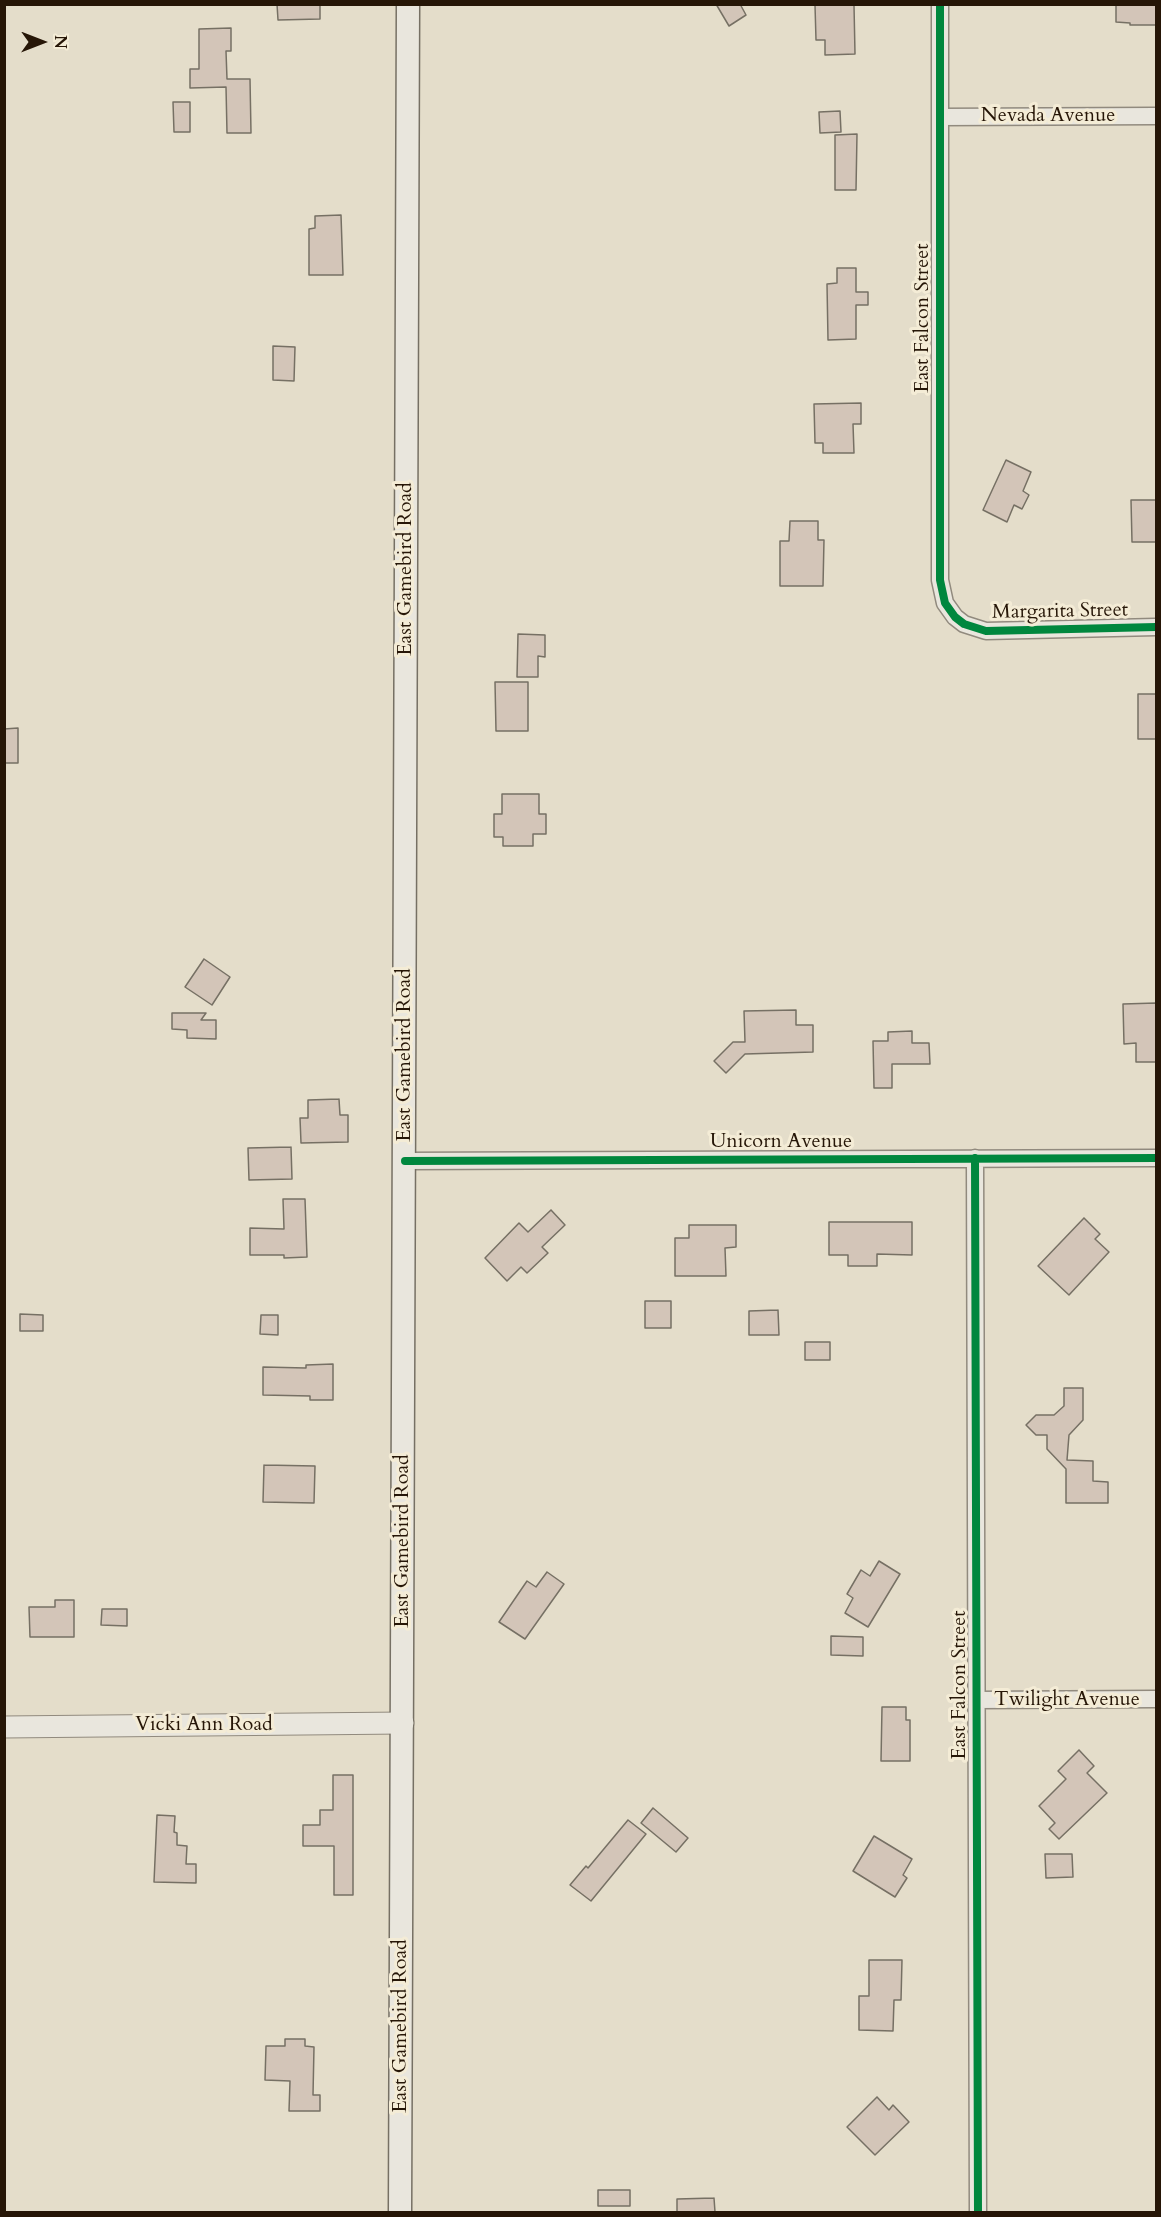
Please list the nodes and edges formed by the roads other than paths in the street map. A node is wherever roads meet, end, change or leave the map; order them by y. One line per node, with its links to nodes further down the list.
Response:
1 (408, 4): 9 (main road, East Gamebird Road)
2 (940, 4): 4 (street, East Falcon Street)
3 (1156, 116): 4 (street, Nevada Avenue)
4 (940, 117): 5 (street, East Falcon Street)
5 (964, 624): 6 (street, Margarita Street)
6 (1156, 627)
7 (975, 1158): 8 (street, Unicorn Avenue); 9 (street, Unicorn Avenue); 11 (street, East Falcon Street)
8 (1156, 1158)
9 (405, 1161): 12 (main road, East Gamebird Road)
10 (1156, 1699): 11 (street, Twilight Avenue)
11 (977, 1700): 15 (street, East Falcon Street)
12 (403, 1724): 13 (street, Vicki Ann Road); 14 (main road, East Gamebird Road)
13 (4, 1727)
14 (400, 2212)
15 (978, 2212)

